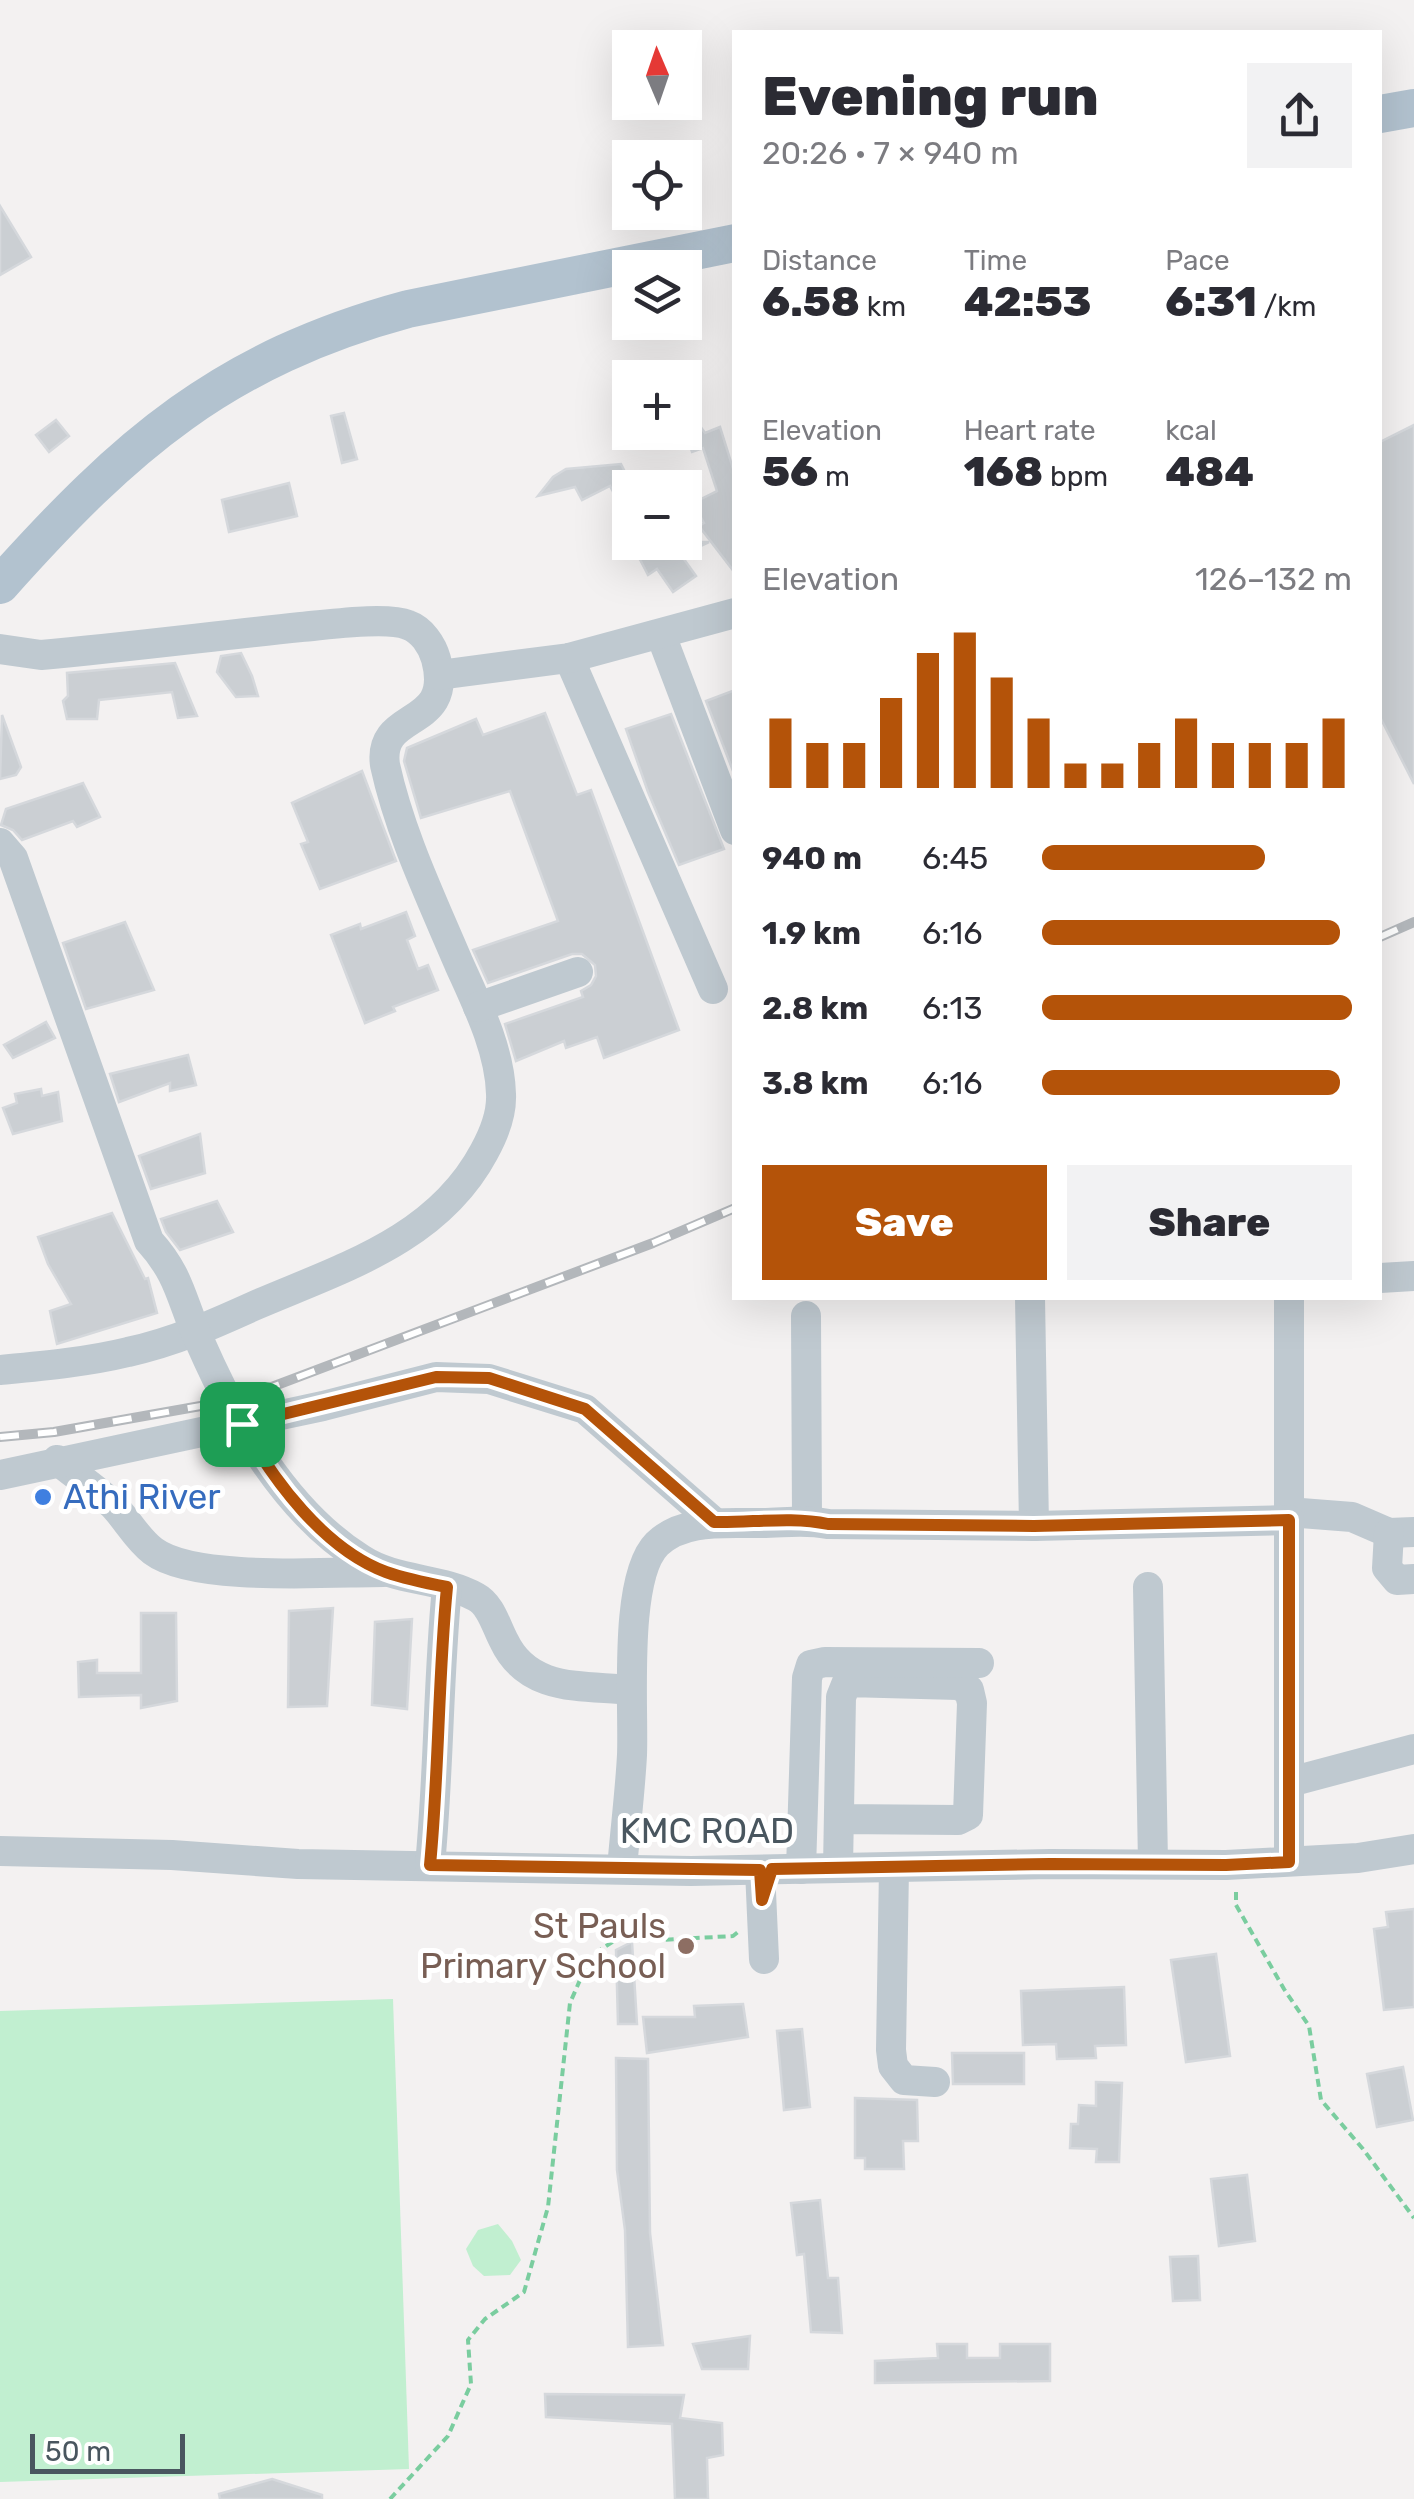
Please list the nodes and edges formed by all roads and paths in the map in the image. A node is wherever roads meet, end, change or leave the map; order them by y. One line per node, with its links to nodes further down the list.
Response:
1 (1414, 108): 2 (main road)
2 (1382, 114)
3 (732, 244): 4 (main road)
4 (0, 584)
5 (732, 614): 6 (street)
6 (661, 635): 8 (street); 10 (street)
7 (0, 649): 9 (street)
8 (569, 658): 9 (street); 13 (street)
9 (439, 675): 14 (street)
10 (732, 822)
11 (0, 843): 20 (street)
12 (578, 972): 14 (street)
13 (712, 989)
14 (478, 1007): 20 (street)
15 (1414, 1276): 16 (street)
16 (1382, 1278)
17 (1030, 1300): 28 (street)
18 (1290, 1300): 25 (street)
19 (806, 1316): 26 (street)
20 (195, 1333): 21 (street); 22 (street)
21 (0, 1370)
22 (242, 1424): 23 (street); 27 (street); 30 (street)
23 (57, 1460): 24 (street); 30 (street)
24 (0, 1475)
25 (1289, 1516): 28 (street); 29 (street); 37 (street)
26 (806, 1519): 27 (street); 28 (street)
27 (714, 1522): 35 (street)
28 (1034, 1526)
29 (1401, 1533): 31 (street)
30 (384, 1572): 32 (street)
31 (1414, 1579)
32 (447, 1587): 35 (street); 43 (street)
33 (1148, 1587): 42 (street)
34 (980, 1664): 45 (street)
35 (630, 1690): 48 (street)
36 (1414, 1749): 37 (street)
37 (1290, 1782): 41 (street)
38 (840, 1819): 38 (street); 46 (street)
39 (1414, 1849): 41 (street, KMC ROAD)
40 (0, 1851): 43 (street, KMC ROAD)
41 (1289, 1862): 44 (street, KMC ROAD)
42 (1152, 1864): 44 (street, KMC ROAD); 47 (street, KMC ROAD)
43 (430, 1865): 48 (street, KMC ROAD)
44 (1235, 1865): 52 (path)
45 (800, 1868): 46 (street, KMC ROAD); 49 (street, KMC ROAD)
46 (838, 1868): 47 (street, KMC ROAD)
47 (894, 1868): 51 (street)
48 (622, 1869): 49 (street, KMC ROAD)
49 (761, 1885): 50 (street); 53 (path)
50 (764, 1959)
51 (935, 2082)
52 (1414, 2218)
53 (390, 2499)

